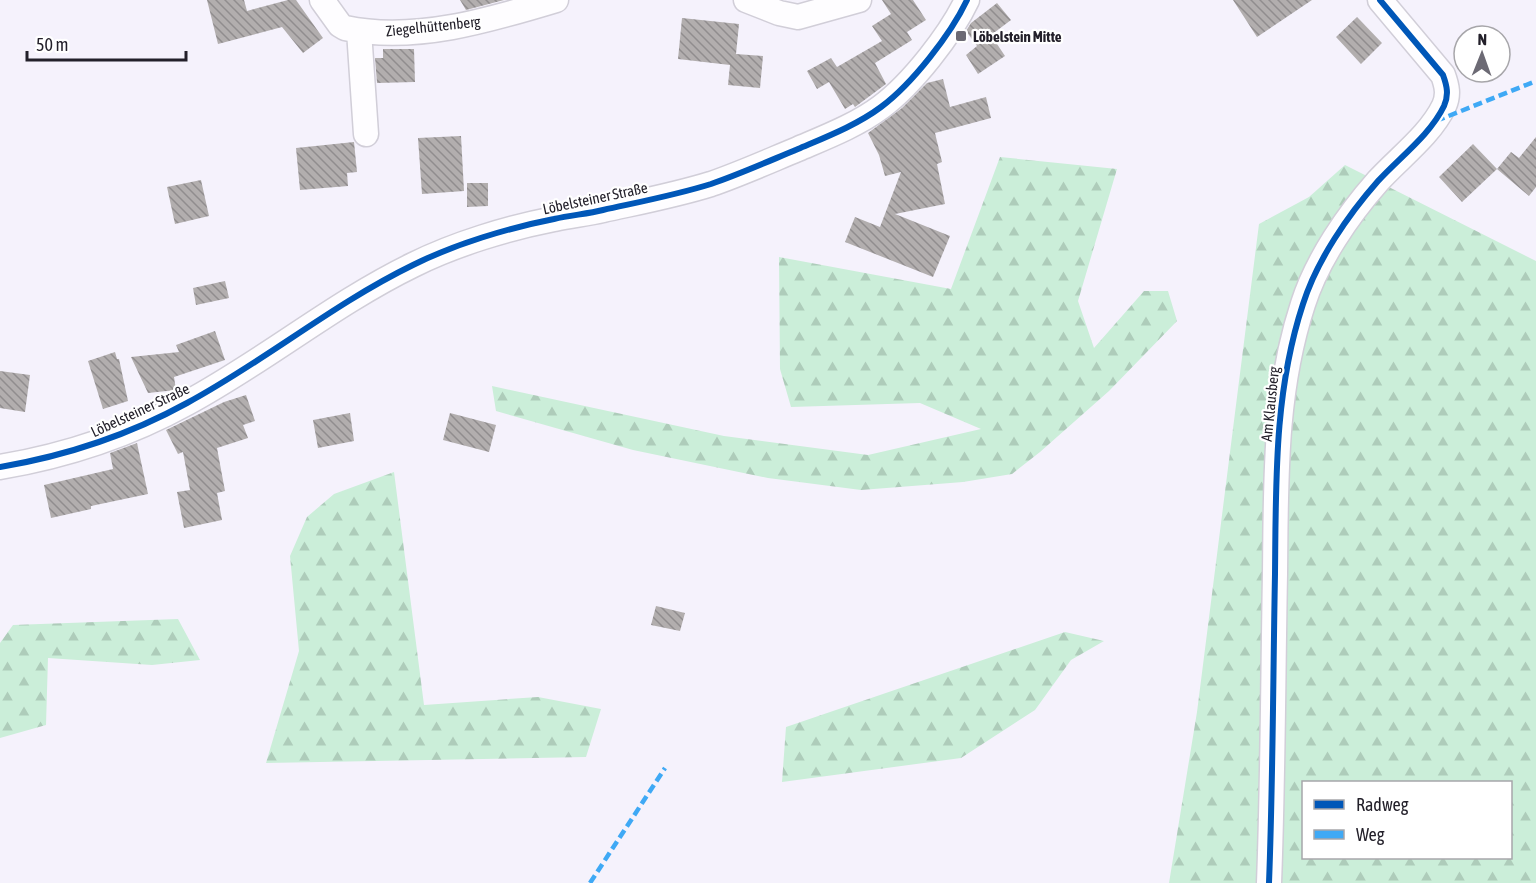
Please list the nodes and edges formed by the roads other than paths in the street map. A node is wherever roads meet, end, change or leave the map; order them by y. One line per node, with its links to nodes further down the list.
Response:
1 (321, 0): 7 (street, Ziegelhüttenberg)
2 (556, 0): 7 (street, Ziegelhüttenberg)
3 (746, 0): 4 (street)
4 (859, 0)
5 (967, 0): 9 (street, Löbelsteiner Straße)
6 (1380, 0): 10 (street, Am Klausberg)
7 (359, 31): 8 (street)
8 (366, 134)
9 (0, 467)
10 (1269, 883)

